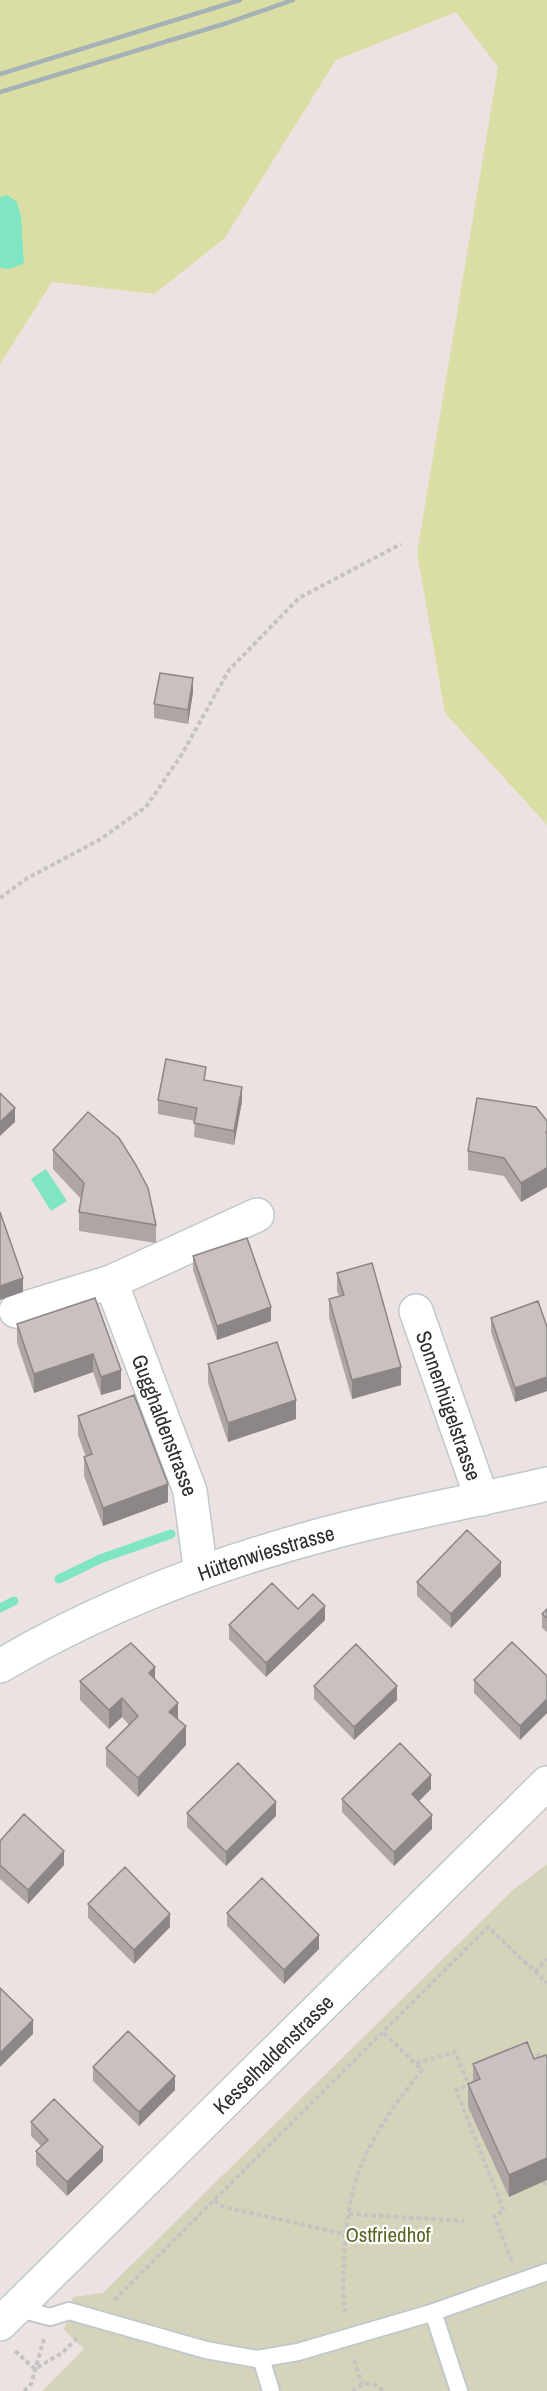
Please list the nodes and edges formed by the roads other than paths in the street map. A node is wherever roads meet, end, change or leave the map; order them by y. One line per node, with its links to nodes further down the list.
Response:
1 (257, 1215): 2 (street)
2 (111, 1282): 3 (street); 7 (street, Gugghaldenstrasse)
3 (16, 1311)
4 (416, 1311): 6 (street, Sonnenhügelstrasse)
5 (547, 1484): 6 (street, Hüttenwiesstrasse)
6 (482, 1499): 7 (street, Hüttenwiesstrasse)
7 (204, 1571): 8 (street, Hüttenwiesstrasse)
8 (0, 1665)
9 (547, 1783): 12 (street, Kesselhaldenstrasse)
10 (547, 2272): 11 (lane)
11 (433, 2312): 13 (lane); 15 (lane)
12 (8, 2326): 13 (lane)
13 (261, 2358): 14 (lane)
14 (271, 2391)
15 (459, 2391)

